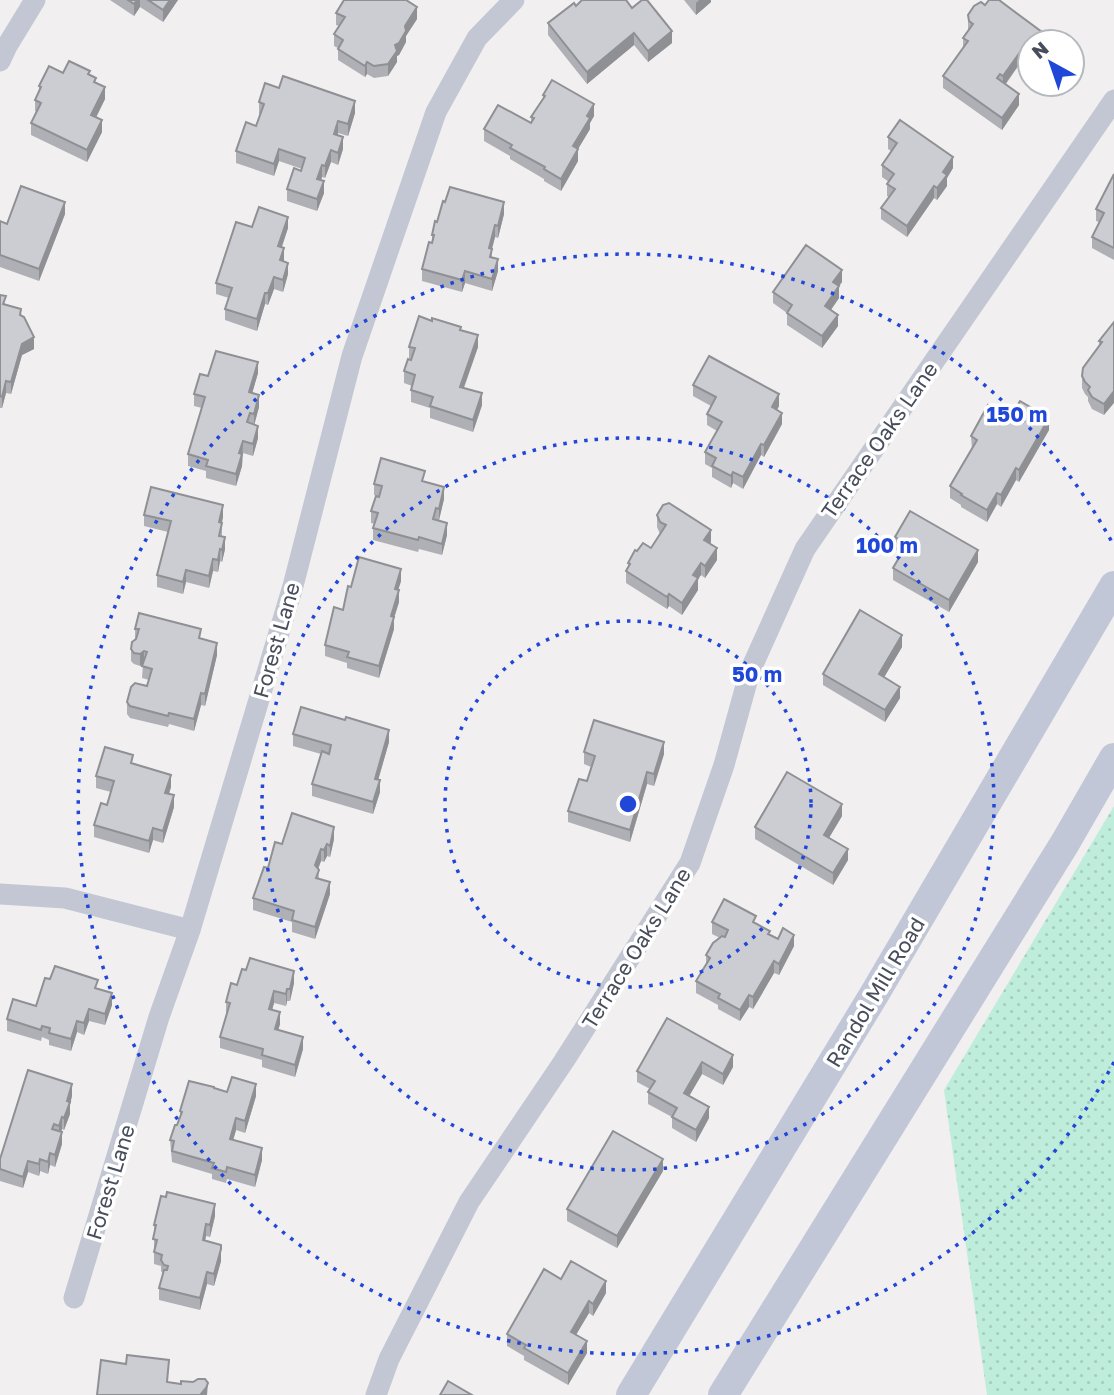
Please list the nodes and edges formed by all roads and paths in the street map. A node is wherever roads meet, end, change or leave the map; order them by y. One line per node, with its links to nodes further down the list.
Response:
1 (35, 0): 3 (street)
2 (514, 0): 8 (street, Forest Lane)
3 (0, 61)
4 (1114, 100): 10 (street, Terrace Oaks Lane)
5 (1114, 586): 11 (main road, Randol Mill Road)
6 (1114, 758): 12 (main road)
7 (0, 894): 8 (street)
8 (190, 930): 9 (street, Forest Lane)
9 (74, 1298)
10 (376, 1395)
11 (631, 1395)
12 (723, 1395)

